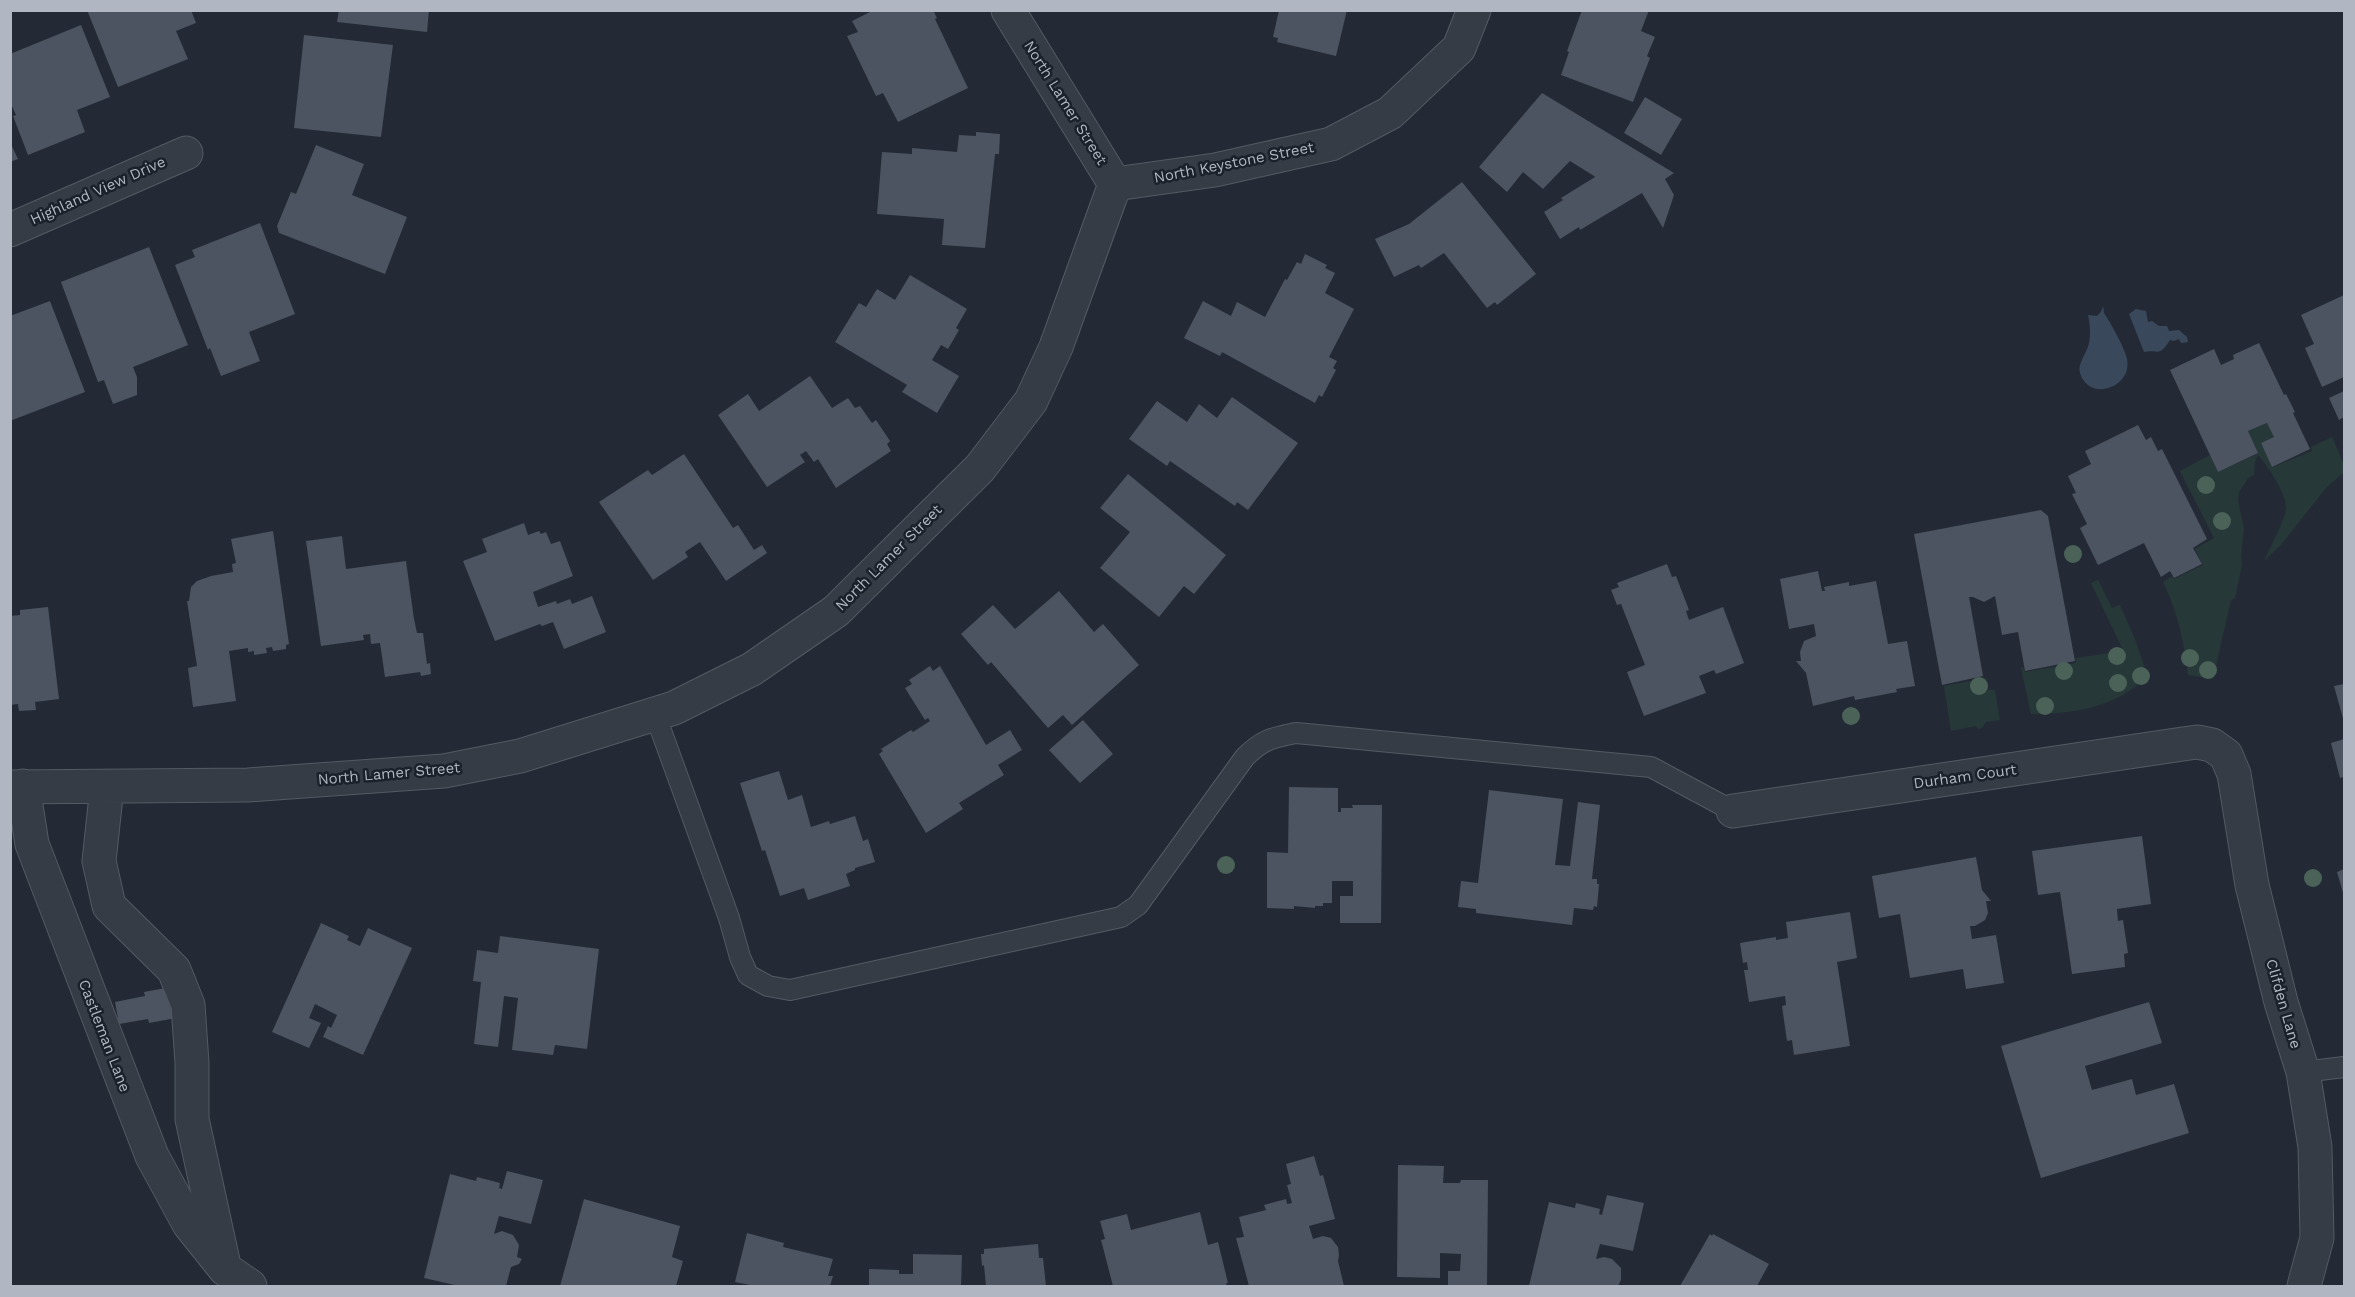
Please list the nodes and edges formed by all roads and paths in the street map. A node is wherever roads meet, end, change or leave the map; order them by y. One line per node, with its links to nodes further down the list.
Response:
1 (1008, 10): 4 (street, North Lamer Street)
2 (1473, 10): 4 (street, North Keystone Street)
3 (186, 153): 5 (street, Highland View Drive)
4 (1116, 184): 6 (street, North Lamer Street)
5 (10, 230)
6 (655, 714): 9 (street, North Lamer Street); 10 (lane)
7 (2197, 742): 10 (street, Durham Court); 12 (street, Clifden Lane)
8 (17, 786): 9 (street, North Lamer Street); 13 (street, Castleman Lane)
9 (107, 787): 13 (street, Castleman Lane)
10 (1733, 812)
11 (2344, 1067): 12 (lane)
12 (2303, 1072): 14 (street, Clifden Lane)
13 (237, 1278)
14 (2304, 1287)

